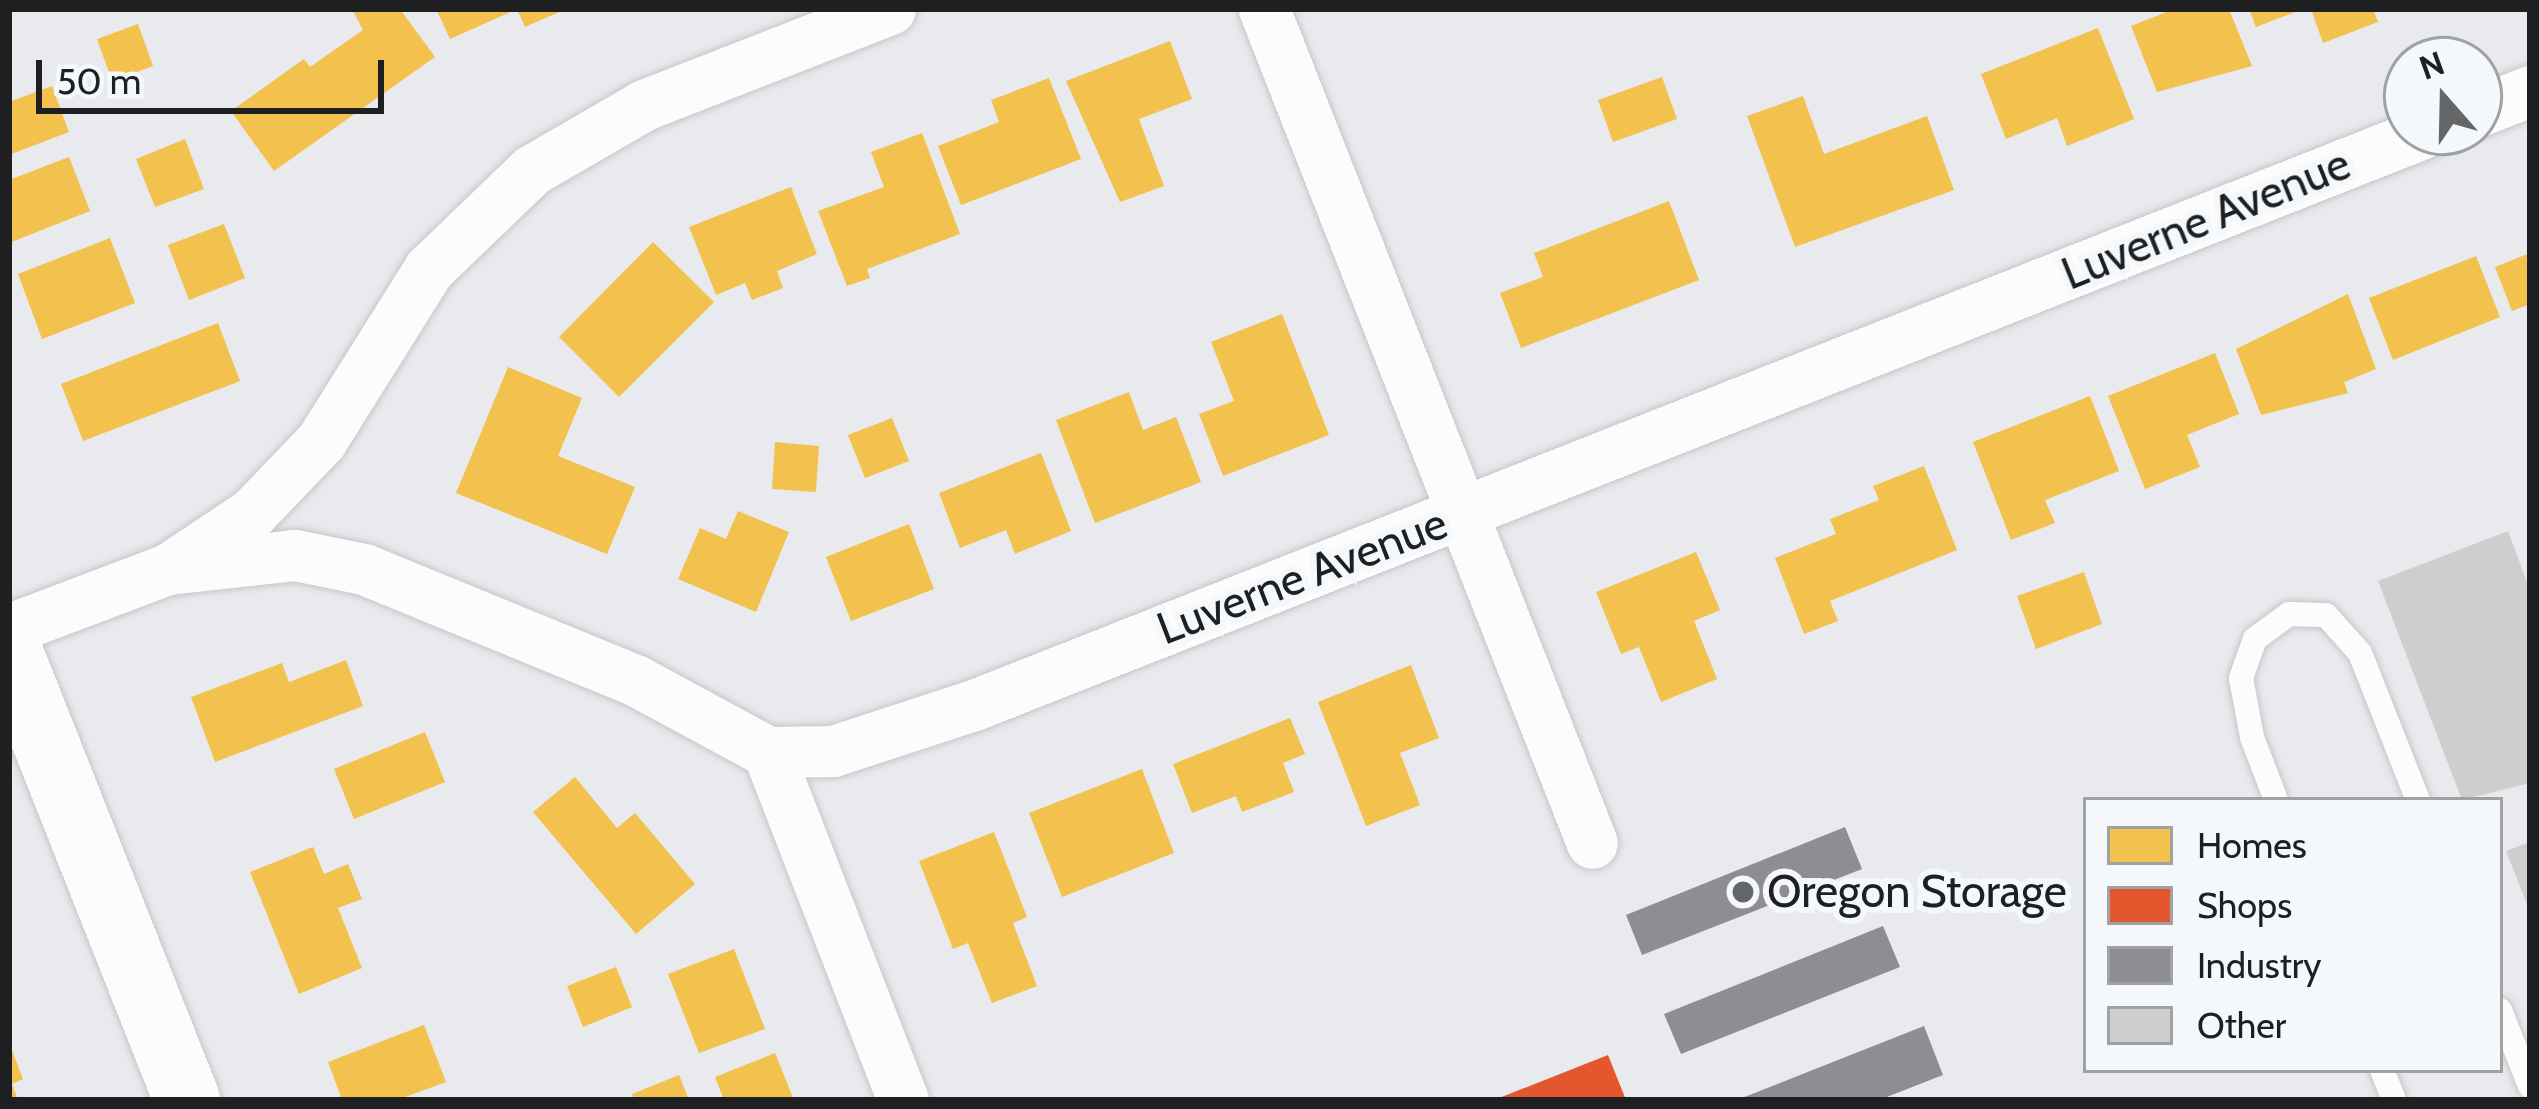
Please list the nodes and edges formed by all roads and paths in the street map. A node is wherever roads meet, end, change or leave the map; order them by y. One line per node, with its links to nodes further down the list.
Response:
1 (890, 9): 5 (street)
2 (1264, 9): 4 (street)
3 (2383, 149): 4 (street, Luverne Avenue)
4 (1463, 512): 8 (street, Luverne Avenue); 11 (street)
5 (168, 569): 6 (street); 8 (street, Luverne Avenue)
6 (9, 629)
7 (9, 650): 14 (main road)
8 (768, 752): 15 (street)
9 (2275, 797): 10 (lane)
10 (2417, 797)
11 (1592, 843)
12 (2503, 1018): 13 (lane)
13 (2530, 1086)
14 (187, 1100)
15 (902, 1100)

